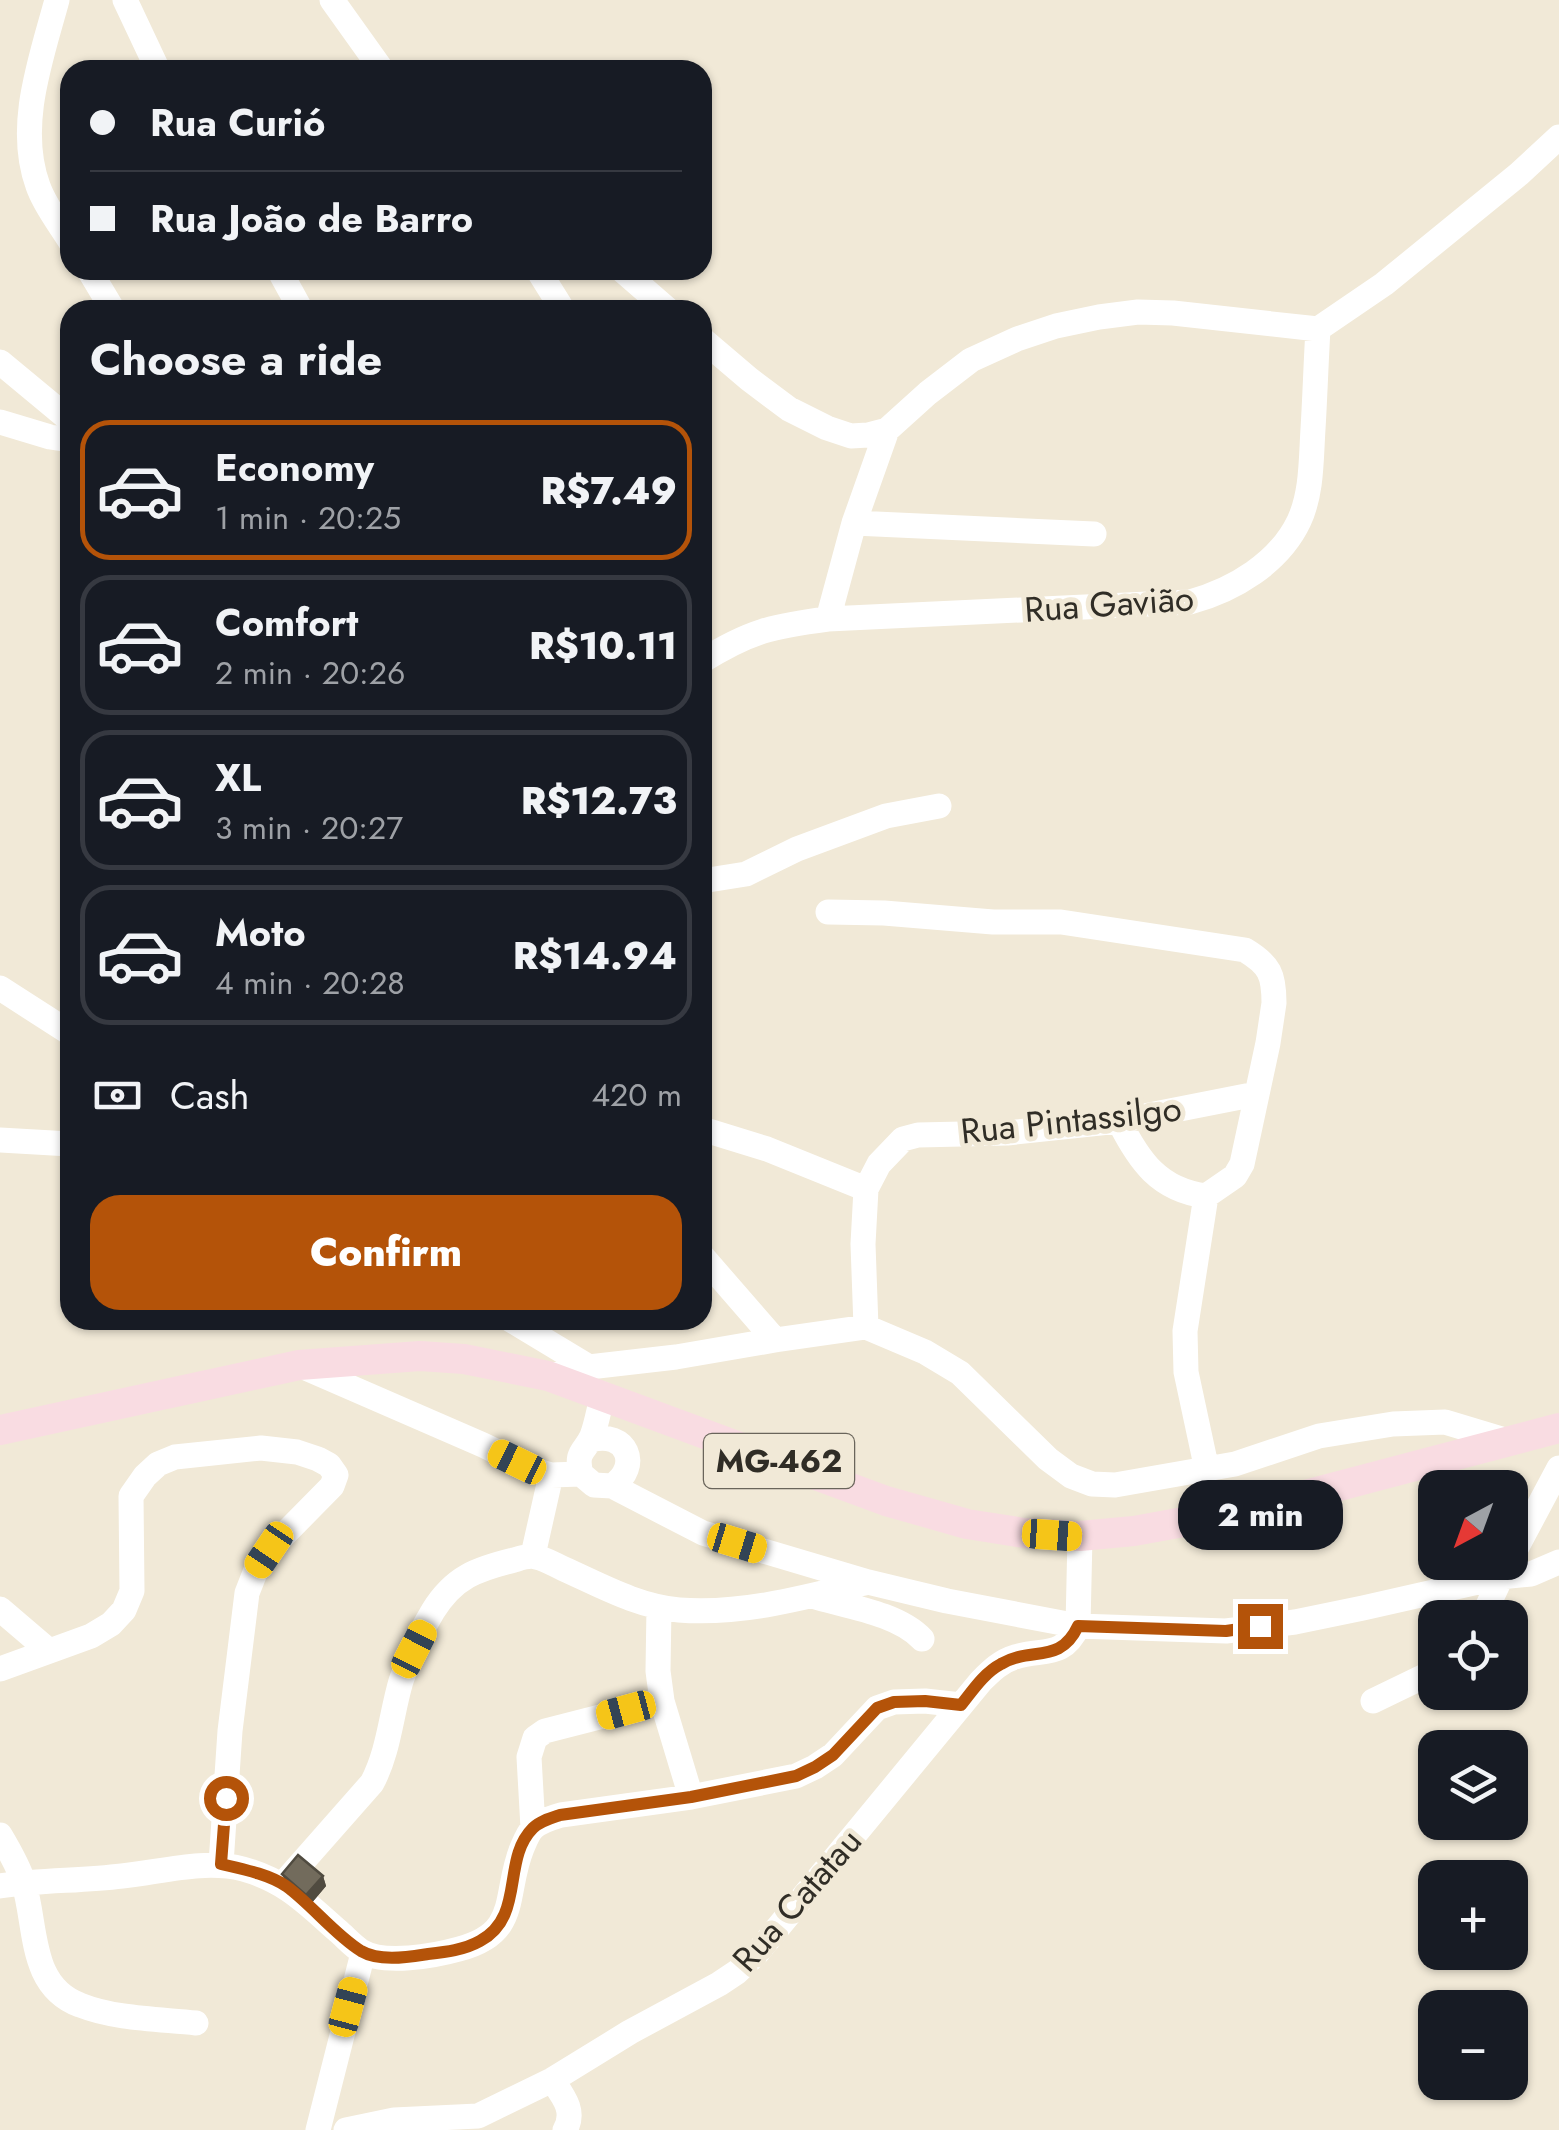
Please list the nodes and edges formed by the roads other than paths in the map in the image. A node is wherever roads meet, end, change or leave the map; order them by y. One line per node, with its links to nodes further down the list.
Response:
1 (57, 0): 7 (street)
2 (125, 0): 4 (street)
3 (332, 0): 5 (street)
4 (153, 60)
5 (375, 60)
6 (1559, 137): 10 (street)
7 (60, 226)
8 (634, 280): 9 (street)
9 (656, 300)
10 (1318, 329): 15 (street); 19 (street, Rua Gavião)
11 (712, 348): 15 (street)
12 (0, 362): 13 (street)
13 (60, 412)
14 (0, 422): 16 (street)
15 (887, 430): 17 (street)
16 (60, 438)
17 (854, 523): 18 (street); 19 (street)
18 (1094, 534)
19 (828, 620): 20 (street, Rua Gavião)
20 (712, 655)
21 (939, 806): 22 (street)
22 (712, 879)
23 (828, 912): 28 (street)
24 (0, 988): 26 (street)
25 (0, 1009): 26 (street)
26 (48, 1016): 27 (street)
27 (60, 1025)
28 (1256, 1094): 29 (street, Rua Pintassilgo); 34 (street)
29 (1119, 1121): 33 (street, Rua Pintassilgo); 34 (street)
30 (712, 1132): 33 (street)
31 (0, 1140): 32 (street)
32 (60, 1143)
33 (866, 1189): 36 (street)
34 (1206, 1196): 50 (street)
35 (712, 1268): 38 (street)
36 (866, 1328): 38 (street); 50 (street)
37 (527, 1330): 40 (street)
38 (775, 1340): 40 (street)
39 (299, 1365): 41 (main road, MG-462); 45 (main road, MG-462); 52 (street)
40 (588, 1367): 41 (street)
41 (548, 1376): 42 (main road, MG-462)
42 (602, 1394): 43 (main road, MG-462); 46 (street)
43 (649, 1412): 48 (street); 55 (main road, MG-462)
44 (1559, 1428): 47 (main road, MG-462)
45 (6, 1432)
46 (591, 1440): 48 (street); 51 (street)
47 (1508, 1441): 50 (street); 55 (main road, MG-462)
48 (628, 1456): 53 (street)
49 (1559, 1468): 54 (street)
50 (1207, 1470)
51 (581, 1474): 52 (street); 53 (street)
52 (552, 1476): 56 (street)
53 (612, 1486): 60 (street)
54 (1528, 1525)
55 (1080, 1536): 64 (street)
56 (533, 1556): 62 (street); 77 (street)
57 (1559, 1562): 58 (street)
58 (1528, 1573)
59 (1457, 1580): 64 (street)
60 (868, 1582): 61 (street); 64 (street)
61 (810, 1596): 62 (street); 65 (street)
62 (659, 1608): 69 (street)
63 (0, 1609): 66 (street)
64 (1078, 1626): 71 (street, Rua Catatau)
65 (922, 1640)
66 (48, 1650): 67 (street); 75 (street)
67 (0, 1669)
68 (1418, 1680): 70 (street)
69 (662, 1700): 72 (street); 73 (street)
70 (1373, 1702)
71 (961, 1705): 72 (street); 80 (street, Rua Catatau)
72 (691, 1797): 73 (street)
73 (533, 1828): 78 (street)
74 (0, 1835): 76 (street)
75 (221, 1864): 76 (street); 77 (street)
76 (12, 1884): 79 (street)
77 (284, 1884): 78 (street)
78 (363, 1952): 81 (street)
79 (196, 2023)
80 (552, 2080): 82 (street, Rua Catatau); 83 (street)
81 (318, 2130)
82 (346, 2130)
83 (565, 2130)

